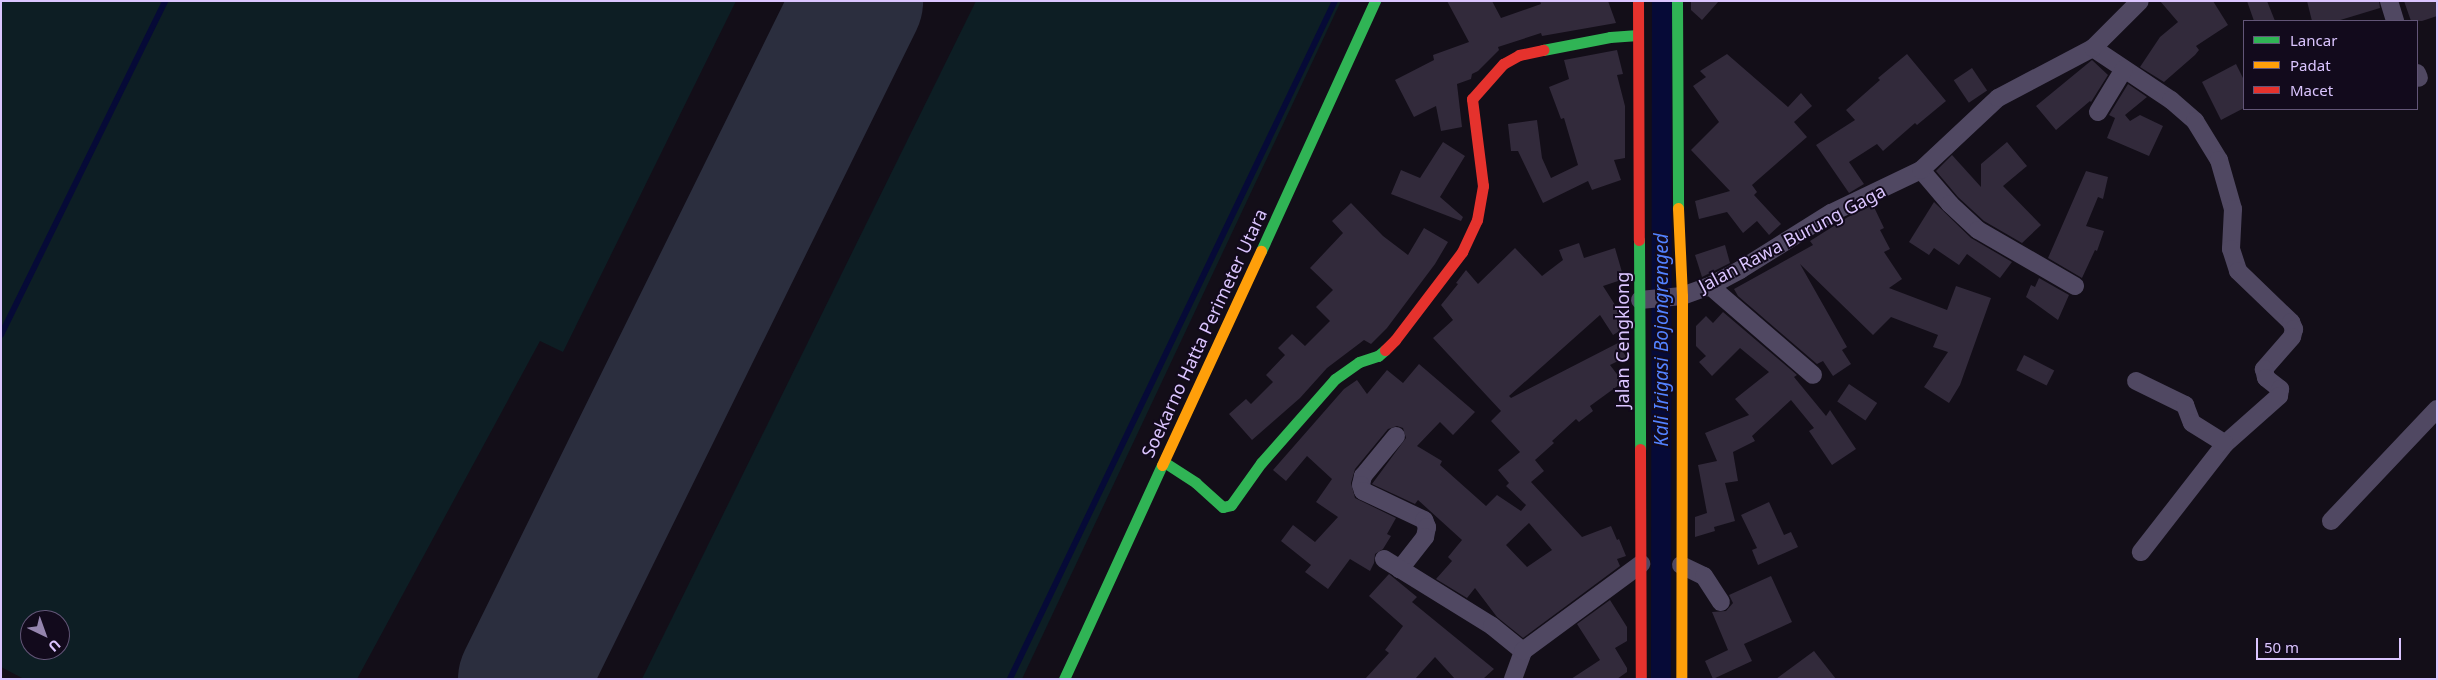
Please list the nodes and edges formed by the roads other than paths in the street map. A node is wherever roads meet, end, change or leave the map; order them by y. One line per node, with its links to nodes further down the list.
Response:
1 (1375, 1): 21 (street, Soekarno Hatta Perimeter Utara)
2 (1638, 1): 7 (street, Jalan Cengklong)
3 (1677, 1): 14 (street)
4 (2140, 1): 8 (street, Jalan Rawa Burung Gaga)
5 (2390, 1): 6 (street)
6 (2395, 20)
7 (1638, 35): 15 (street, Jalan Cengklong); 21 (street)
8 (2093, 48): 9 (street); 11 (street, Jalan Rawa Burung Gaga)
9 (2124, 69): 10 (street); 20 (street)
10 (2098, 112)
11 (1921, 170): 12 (street, Jalan Rawa Burung Gaga); 13 (street)
12 (1710, 286): 14 (street, Jalan Rawa Burung Gaga); 16 (street)
13 (2075, 286)
14 (1678, 296): 15 (street, Jalan Rawa Burung Gaga); 26 (street)
15 (1644, 300): 25 (street, Jalan Cengklong)
16 (1813, 375)
17 (2136, 381): 20 (street)
18 (2437, 409): 22 (street)
19 (1396, 436): 27 (street)
20 (2225, 444): 23 (street)
21 (1164, 462): 30 (street, Soekarno Hatta Perimeter Utara)
22 (2331, 521)
23 (2142, 552)
24 (1384, 559): 27 (street)
25 (1641, 564): 29 (street); 32 (street, Jalan Cengklong)
26 (1681, 565): 28 (street); 33 (street)
27 (1400, 568): 29 (street)
28 (1721, 602)
29 (1523, 651): 31 (street)
30 (1064, 679)
31 (1513, 679)
32 (1641, 679)
33 (1681, 679)

